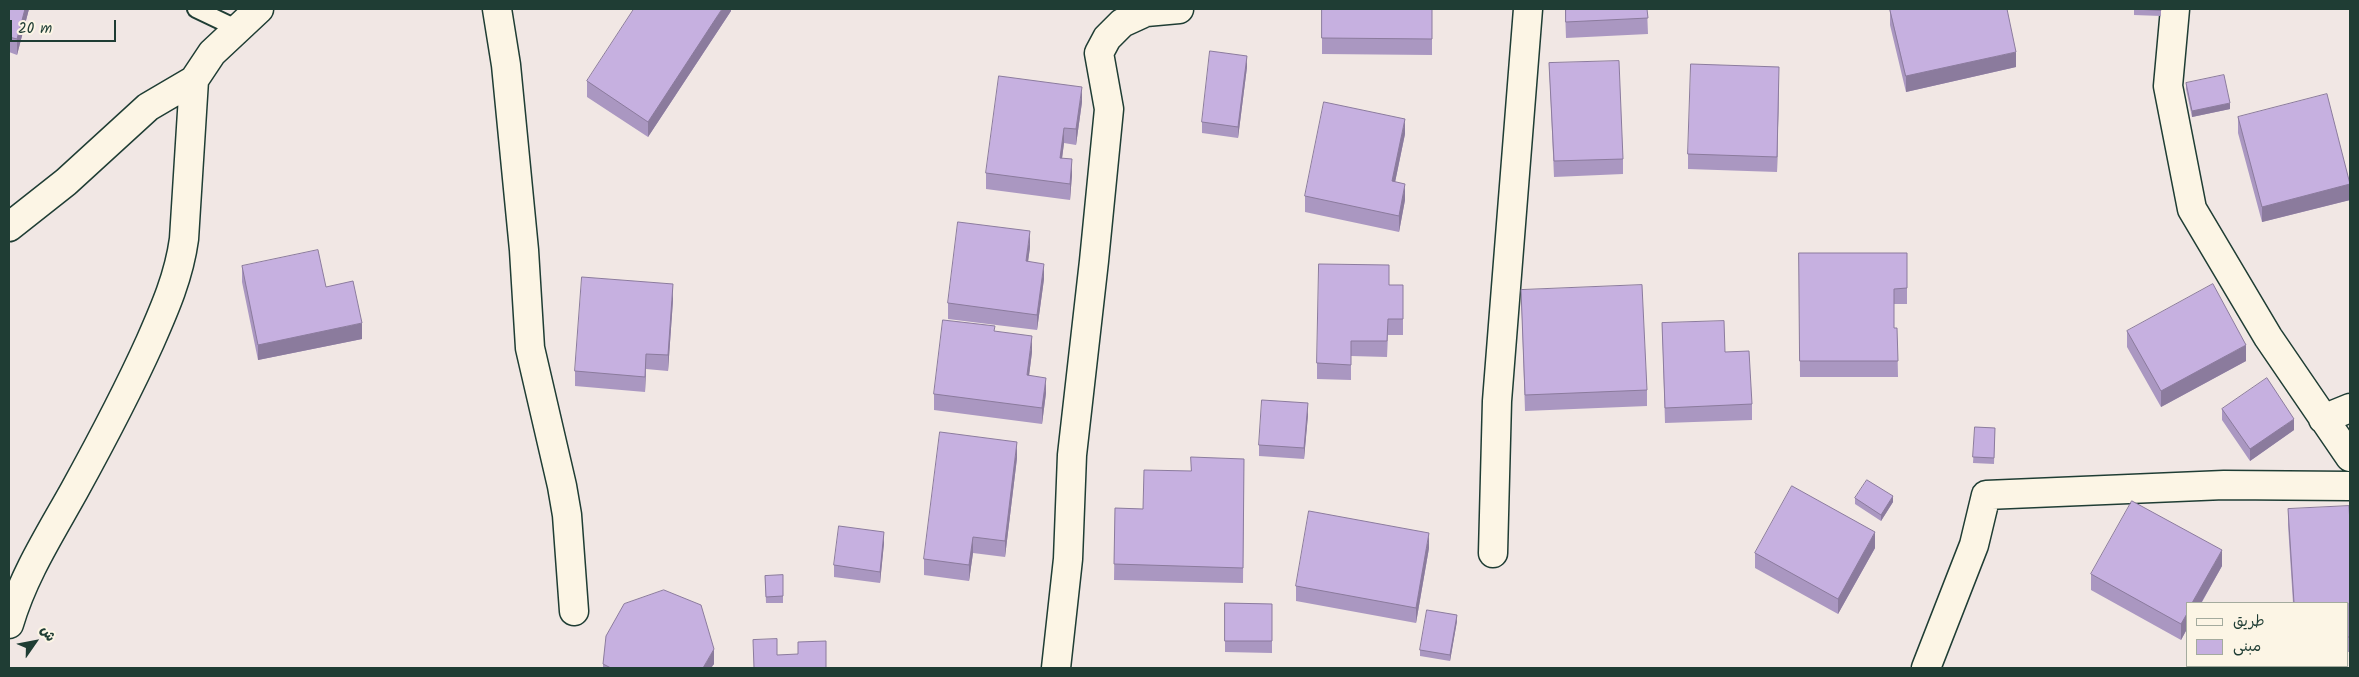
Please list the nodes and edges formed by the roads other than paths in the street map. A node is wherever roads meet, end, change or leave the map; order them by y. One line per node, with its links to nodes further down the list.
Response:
1 (196, 9): 7 (lane)
2 (259, 9): 7 (street)
3 (497, 9): 15 (street)
4 (1179, 9): 17 (street)
5 (1528, 9): 14 (street)
6 (2175, 9): 11 (street)
7 (238, 29): 8 (street)
8 (194, 80): 9 (street); 16 (street)
9 (9, 228)
10 (2350, 408): 11 (street)
11 (2323, 419): 12 (street)
12 (2350, 457)
13 (2350, 486): 18 (street)
14 (1493, 553)
15 (574, 611)
16 (9, 624)
17 (1056, 668)
18 (1926, 668)

